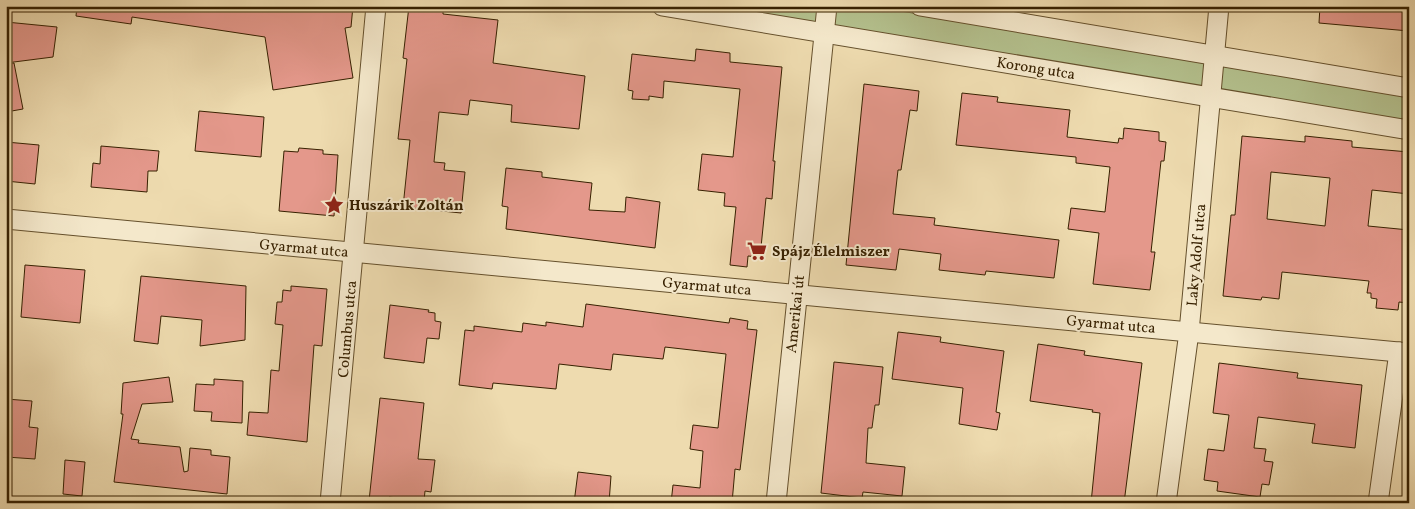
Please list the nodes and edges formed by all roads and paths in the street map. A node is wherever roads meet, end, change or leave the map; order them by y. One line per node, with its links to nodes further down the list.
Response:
1 (376, 6): 12 (street, Columbus utca)
2 (662, 6): 6 (street, Korong utca)
3 (827, 6): 6 (street, Amerikai út)
4 (920, 6): 7 (street)
5 (1219, 6): 7 (street, Laky Adolf utca)
6 (824, 33): 9 (street, Korong utca); 13 (street, Amerikai út)
7 (1214, 55): 8 (street); 9 (street, Laky Adolf utca)
8 (1409, 88)
9 (1210, 97): 10 (street, Korong utca); 14 (street, Laky Adolf utca)
10 (1409, 130)
11 (6, 219): 12 (street, Gyarmat utca)
12 (354, 252): 13 (street, Gyarmat utca); 16 (street, Columbus utca)
13 (797, 295): 14 (street, Gyarmat utca); 17 (street, Amerikai út)
14 (1189, 332): 15 (street, Gyarmat utca); 18 (street, Laky Adolf utca)
15 (1404, 352): 19 (street)
16 (330, 503)
17 (776, 503)
18 (1166, 503)
19 (1378, 503)

